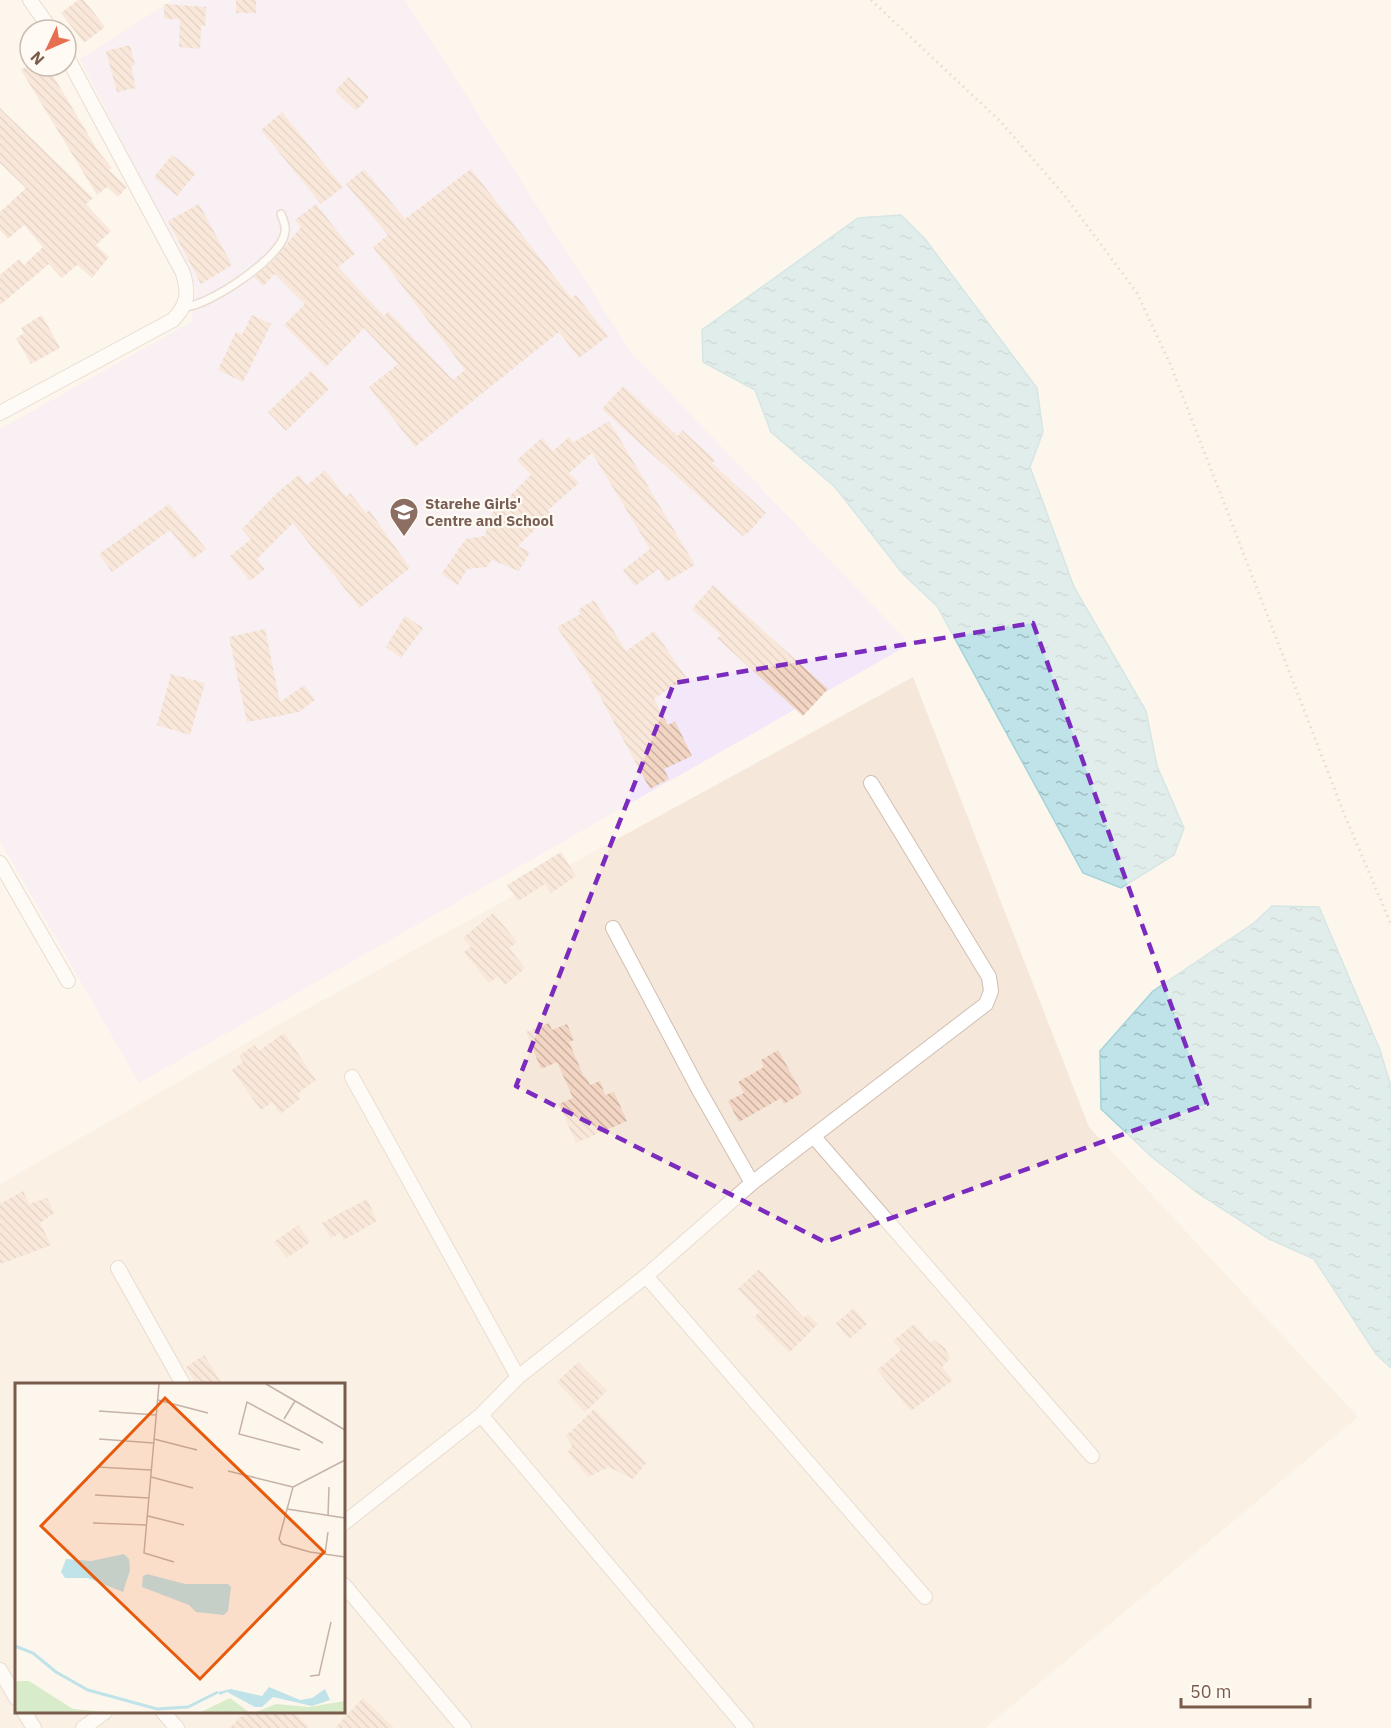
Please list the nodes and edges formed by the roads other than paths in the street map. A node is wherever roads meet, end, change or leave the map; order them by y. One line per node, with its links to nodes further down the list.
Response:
1 (30, 0): 2 (street)
2 (43, 18)
3 (78, 77): 5 (street)
4 (281, 214): 5 (lane)
5 (185, 307): 6 (street)
6 (0, 413)
7 (871, 783): 12 (street)
8 (0, 863): 10 (street)
9 (613, 928): 13 (street)
10 (68, 981)
11 (352, 1077): 16 (street)
12 (814, 1137): 13 (street); 19 (street)
13 (752, 1183): 15 (street)
14 (118, 1269): 17 (street)
15 (646, 1276): 16 (street); 22 (street)
16 (518, 1377): 18 (street)
17 (182, 1383)
18 (481, 1415): 20 (street); 32 (street)
19 (1092, 1456)
20 (345, 1522)
21 (345, 1586): 31 (street)
22 (925, 1597)
23 (0, 1670): 24 (street)
24 (15, 1696)
25 (25, 1713): 28 (street)
26 (104, 1713): 29 (street)
27 (165, 1713): 30 (street)
28 (34, 1728)
29 (83, 1728)
30 (177, 1728)
31 (464, 1728)
32 (747, 1728)

